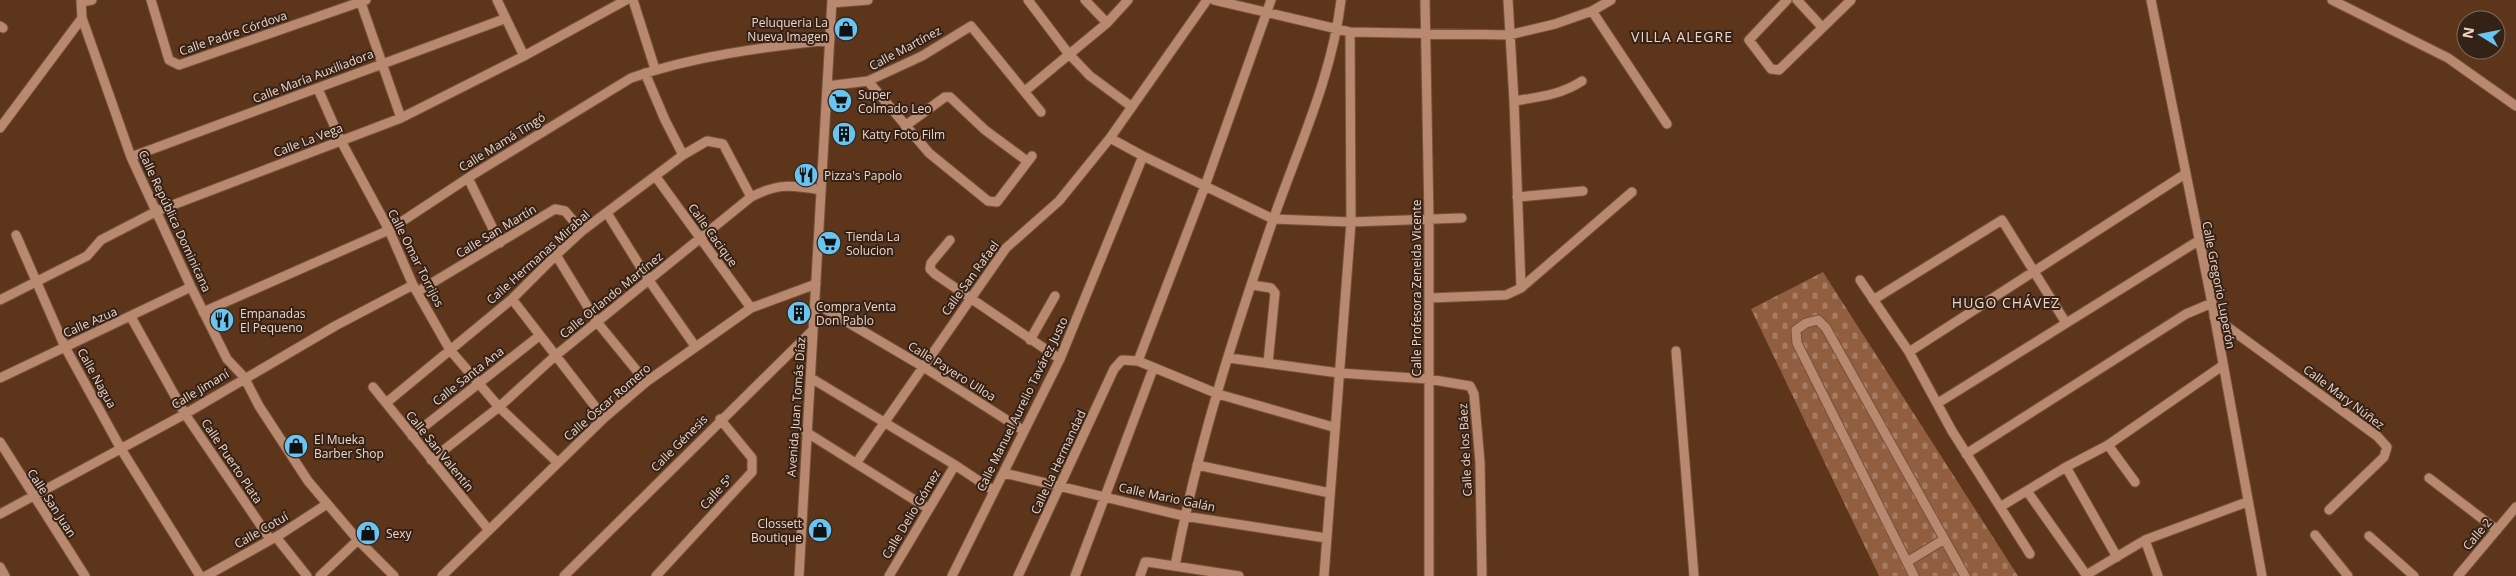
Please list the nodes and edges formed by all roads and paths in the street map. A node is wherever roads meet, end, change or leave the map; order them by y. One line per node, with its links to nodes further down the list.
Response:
1 (92, 0): 22 (street)
2 (151, 0): 23 (street, Calle Padre Córdova)
3 (497, 0): 28 (street)
4 (626, 0): 37 (street, Calle La Vega)
5 (633, 0): 39 (street)
6 (868, 0): 24 (street)
7 (1029, 0): 36 (street)
8 (1085, 0): 29 (street)
9 (1128, 0): 29 (street)
10 (1207, 0): 48 (street, Calle San Rafael)
11 (1214, 0): 26 (street)
12 (1271, 0): 26 (street)
13 (1341, 0): 31 (street)
14 (1426, 0): 33 (street, Calle Profesora Zeneida Vicente)
15 (1508, 0): 34 (street)
16 (1611, 0): 25 (street)
17 (1788, 0): 30 (street)
18 (1797, 0): 30 (street)
19 (1851, 0): 30 (street)
20 (2151, 0): 59 (street, Calle Gregorio Luperón)
21 (2332, 0): 47 (street)
22 (81, 1): 27 (street, Calle República Dominicana)
23 (362, 1): 38 (street)
24 (832, 1): 35 (street, Avenida Juan Tomás Díaz)
25 (1592, 11): 34 (street); 51 (street)
26 (1267, 12): 31 (street); 62 (street)
27 (82, 18): 53 (street); 58 (street, Calle República Dominicana)
28 (504, 19): 37 (street); 38 (street, Calle María Auxiliadora)
29 (1107, 23): 36 (street)
30 (1822, 27)
31 (1338, 28): 32 (street); 71 (street)
32 (1350, 32): 33 (street); 73 (street)
33 (1425, 33): 34 (street); 72 (street, Calle Profesora Zeneida Vicente)
34 (1509, 35): 46 (street)
35 (830, 40): 39 (street, Calle Mamá Tingó); 43 (street, Avenida Juan Tomás Díaz)
36 (1068, 53): 45 (street); 48 (street)
37 (524, 56): 50 (street, Calle La Vega)
38 (381, 63): 44 (street, Calle María Auxiliadora); 50 (street)
39 (655, 69): 40 (street, Calle Mamá Tingó)
40 (645, 73): 56 (street); 61 (street, Calle Mamá Tingó)
41 (868, 81): 43 (street, Calle Martínez); 45 (street, Calle Martínez); 52 (street)
42 (1582, 81): 46 (street)
43 (827, 86): 63 (street, Avenida Juan Tomás Díaz)
44 (318, 89): 55 (street, Calle Omar Torrijos); 58 (street, Calle María Auxiliadora)
45 (1025, 91): 49 (street, Calle Martínez)
46 (1514, 101): 67 (street)
47 (2516, 106)
48 (1132, 107): 54 (street, Calle San Rafael)
49 (1041, 112)
50 (401, 118): 55 (street, Calle La Vega)
51 (1667, 124)
52 (905, 126): 52 (street)
53 (0, 128)
54 (1110, 138): 57 (street); 94 (street, Calle San Rafael)
55 (341, 141): 68 (street, Calle La Vega); 74 (street, Calle Omar Torrijos)
56 (684, 155): 60 (street, Calle Hermanas Mirabal); 66 (street, Calle Hermanas Mirabal)
57 (1143, 156): 62 (street); 115 (street, Calle Manuel Aurelio Tavárez Justo)
58 (131, 157): 68 (street, Calle República Dominicana)
59 (2185, 174): 79 (street, Calle Gregorio Luperón); 82 (street)
60 (656, 177): 69 (street, Calle Hermanas Mirabal); 77 (street, Calle Cacique)
61 (468, 178): 74 (street, Calle Mamá Tingó); 80 (street)
62 (1205, 186): 71 (street); 116 (street)
63 (821, 190): 66 (street, Calle Orlando Martínez); 86 (street, Avenida Juan Tomás Díaz)
64 (1584, 192): 67 (street)
65 (1632, 192): 90 (street)
66 (751, 197): 77 (street, Calle Orlando Martínez)
67 (1517, 197): 90 (street)
68 (157, 211): 85 (street, Calle La Vega); 88 (street, Calle República Dominicana)
69 (607, 213): 75 (street, Calle Hermanas Mirabal); 83 (street)
70 (1462, 218): 72 (street)
71 (1274, 220): 73 (street); 87 (street)
72 (1429, 221): 73 (street); 92 (street, Calle Profesora Zeneida Vicente)
73 (1351, 222): 121 (street)
74 (389, 230): 89 (street, Calle Omar Torrijos); 100 (street, Calle Mamá Tingó)
75 (582, 232): 80 (street, Calle San Martín); 81 (street, Calle Hermanas Mirabal)
76 (16, 235): 85 (street, Calle Nagua)
77 (700, 240): 83 (street, Calle Orlando Martínez); 99 (street, Calle Cacique)
78 (950, 240): 94 (street)
79 (2198, 241): 98 (street, Calle Gregorio Luperón); 104 (street)
80 (500, 243): 89 (street, Calle San Martín)
81 (556, 255): 93 (street, Calle Hermanas Mirabal); 103 (street)
82 (2035, 270): 96 (street); 104 (street); 112 (street)
83 (648, 279): 103 (street, Calle Orlando Martínez); 108 (street)
84 (1860, 280): 96 (street)
85 (37, 282): 95 (street, Calle La Vega); 109 (street, Calle Nagua)
86 (816, 284): 97 (street, Avenida Juan Tomás Díaz); 99 (street, Calle Óscar Romero)
87 (1252, 285): 114 (street); 117 (street)
88 (191, 287): 100 (street, Calle República Dominicana); 101 (street, Calle Azua)
89 (415, 288): 110 (street, Calle Omar Torrijos); 122 (street, Calle Jimaní)
90 (1520, 288): 92 (street)
91 (1055, 296): 107 (street)
92 (1429, 298): 125 (street, Calle Profesora Zeneida Vicente)
93 (512, 299): 106 (street); 110 (street, Calle Hermanas Mirabal)
94 (969, 299): 107 (street); 118 (street, Calle San Rafael)
95 (0, 300)
96 (1873, 300): 112 (street)
97 (815, 303): 105 (street, Avenida Juan Tomás Díaz); 118 (street, Calle Payero Ulloa)
98 (2212, 303): 102 (street, Calle Gregorio Luperón); 144 (street)
99 (751, 308): 108 (street, Calle Óscar Romero)
100 (203, 312): 122 (street, Calle República Dominicana)
101 (131, 317): 109 (street, Calle Azua); 133 (street, Calle Puerto Plata)
102 (2214, 317): 119 (street, Calle Gregorio Luperón); 165 (street, Calle Mary Núñez)
103 (597, 322): 113 (street, Calle Orlando Martínez); 126 (street)
104 (2066, 323): 131 (street)
105 (813, 330): 124 (street, Avenida Juan Tomás Díaz); 135 (street, Calle Génesis)
106 (539, 336): 113 (street); 127 (street, Calle Santa Ana)
107 (1030, 340): 115 (street)
108 (695, 346): 126 (street, Calle Óscar Romero)
109 (65, 347): 123 (street, Calle Azua); 143 (street, Calle Nagua)
110 (450, 350): 127 (street, Calle Omar Torrijos); 130 (street, Calle Hermanas Mirabal)
111 (1676, 351): 203 (street)
112 (1909, 352): 131 (street)
113 (556, 356): 132 (street, Calle Orlando Martínez); 134 (street)
114 (1229, 358): 117 (street, Calle de los Báez); 129 (street)
115 (1060, 359): 138 (street, Calle Manuel Aurelio Tavárez Justo)
116 (1138, 361): 120 (street); 154 (street, Calle La Hermandad)
117 (1268, 363): 121 (street, Calle de los Báez)
118 (922, 366): 136 (street, Calle San Rafael); 138 (street, Calle Payero Ulloa)
119 (2222, 366): 142 (street); 160 (street, Calle Gregorio Luperón)
120 (1153, 369): 129 (street); 159 (street)
121 (1338, 373): 125 (street, Calle de los Báez); 137 (street)
122 (244, 377): 133 (street, Calle Jimaní); 161 (street, Calle República Dominicana)
123 (0, 378)
124 (811, 378): 136 (street); 139 (street, Avenida Juan Tomás Díaz)
125 (1428, 380): 201 (street, Calle Profesora Zeneida Vicente); 202 (street, Calle de los Báez)
126 (646, 382): 134 (street, Calle Óscar Romero)
127 (480, 384): 132 (street, Calle Omar Torrijos); 140 (street, Calle Santa Ana)
128 (373, 387): 130 (street, Calle San Valentín)
129 (1218, 394): 137 (street); 149 (street)
130 (386, 403): 140 (street, Calle San Valentín)
131 (1938, 403): 144 (street)
132 (499, 407): 145 (street, Calle Orlando Martínez); 147 (street, Calle Omar Torrijos)
133 (185, 414): 143 (street, Calle Jimaní); 172 (street, Calle Puerto Plata)
134 (604, 418): 147 (street, Calle Óscar Romero)
135 (720, 420): 191 (street, Calle Génesis); 192 (street, Calle 5ª)
136 (884, 422): 146 (street, Calle San Rafael); 148 (street)
137 (1333, 427): 157 (street)
138 (1024, 431): 151 (street, Calle Manuel Aurelio Tavárez Justo)
139 (806, 432): 146 (street); 193 (street, Avenida Juan Tomás Díaz)
140 (412, 436): 145 (street, Calle San Valentín)
141 (1, 445): 158 (street, Calle San Juan)
142 (2108, 445): 150 (street); 153 (street)
143 (121, 448): 158 (street, Calle Jimaní); 185 (street, Calle Nagua)
144 (1966, 454): 162 (street)
145 (431, 460): 168 (street, Calle San Valentín)
146 (857, 462): 164 (street)
147 (558, 463): 168 (street, Calle Óscar Romero)
148 (955, 465): 155 (street); 164 (street, Calle Delio Gómez)
149 (1197, 465): 157 (street); 167 (street)
150 (2066, 467): 156 (street); 178 (street)
151 (1004, 473): 154 (street, Calle Mario Galán); 155 (street, Calle Manuel Aurelio Tavárez Justo)
152 (2429, 478): 169 (street)
153 (2135, 482)
154 (1061, 486): 159 (street, Calle Mario Galán); 196 (street, Calle La Hermandad)
155 (994, 491): 195 (street, Calle Manuel Aurelio Tavárez Justo)
156 (2026, 491): 162 (street); 206 (street)
157 (1330, 493): 173 (street)
158 (33, 496): 166 (street, Calle Jimaní); 184 (street, Calle San Juan)
159 (1104, 496): 167 (street, Calle Mario Galán); 197 (street)
160 (2247, 502): 176 (street); 208 (street, Calle Gregorio Luperón)
161 (327, 504): 172 (street, Calle Cotuí); 174 (street, Calle República Dominicana)
162 (2000, 507): 177 (street)
163 (2516, 507): 169 (street, Calle 2)
164 (929, 509): 194 (street, Calle Delio Gómez)
165 (2329, 510)
166 (0, 514)
167 (1184, 516): 173 (street, Calle Mario Galán); 180 (street)
168 (488, 529): 190 (street, Calle Óscar Romero)
169 (2496, 530): 211 (street, Calle 2)
170 (2314, 535): 209 (street)
171 (2369, 536): 210 (street)
172 (273, 538): 186 (street, Calle Cotuí); 187 (street, Calle Puerto Plata)
173 (1326, 538): 200 (street)
174 (358, 540): 188 (street); 189 (street, Calle República Dominicana)
175 (1943, 540): 179 (street); 179 (street); 205 (street)
176 (2145, 540): 178 (street); 207 (street)
177 (2030, 554)
178 (2117, 557): 206 (street)
179 (1907, 562): 204 (street)
180 (1175, 566): 182 (street); 198 (street)
181 (0, 567): 183 (street)
182 (1195, 573): 199 (street)
183 (5, 576)
184 (85, 576)
185 (200, 576)
186 (206, 576)
187 (307, 576)
188 (320, 576)
189 (394, 576)
190 (442, 576)
191 (564, 576)
192 (656, 576)
193 (799, 576)
194 (889, 576)
195 (952, 576)
196 (1018, 576)
197 (1076, 576)
198 (1140, 576)
199 (1239, 576)
200 (1324, 576)
201 (1429, 576)
202 (1482, 576)
203 (1694, 576)
204 (1914, 576)
205 (1965, 576)
206 (2087, 576)
207 (2158, 576)
208 (2262, 576)
209 (2348, 576)
210 (2414, 576)
211 (2458, 576)

